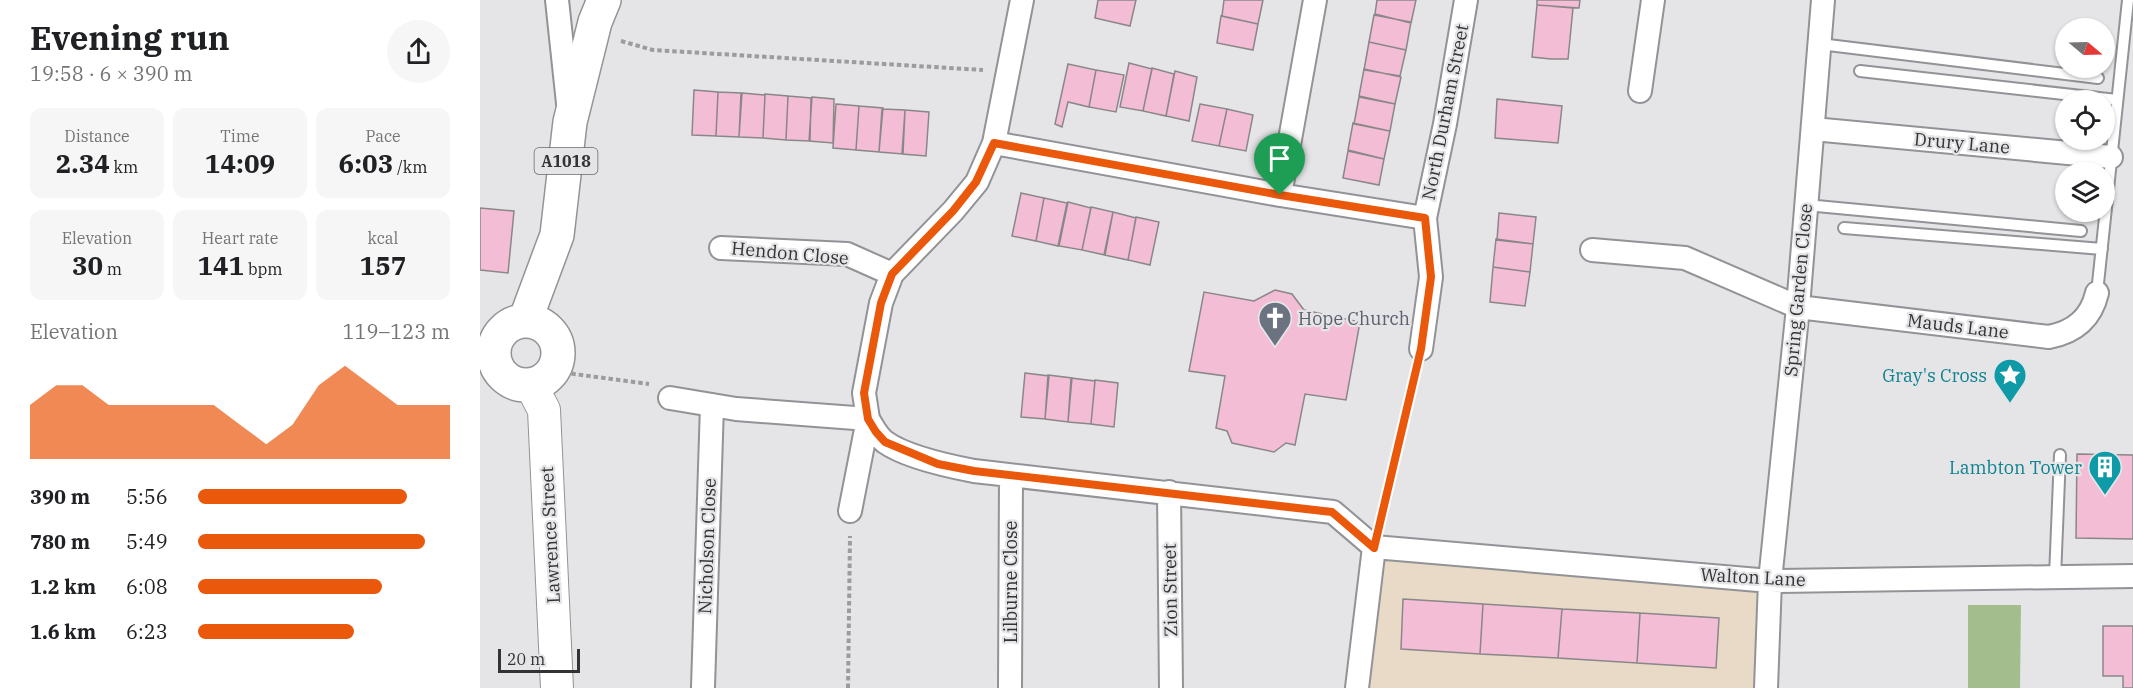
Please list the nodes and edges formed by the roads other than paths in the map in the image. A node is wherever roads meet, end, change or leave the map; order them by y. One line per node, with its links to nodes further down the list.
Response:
1 (557, 0): 14 (street)
2 (604, 0): 14 (main road, A1018)
3 (1022, 0): 16 (street)
4 (1315, 0): 18 (street)
5 (1466, 0): 20 (street, North Durham Street)
6 (1653, 0): 12 (street)
7 (1823, 0): 9 (street, Spring Garden Close)
8 (2128, 0): 13 (lane)
9 (1820, 44): 11 (lane); 15 (street, Spring Garden Close)
10 (1860, 71): 13 (lane)
11 (2055, 73)
12 (1640, 92)
13 (2117, 100): 17 (lane)
14 (570, 122): 29 (main road, A1018)
15 (1813, 129): 17 (street, Drury Lane); 19 (street, Spring Garden Close)
16 (994, 143): 18 (street, North Durham Street); 26 (street)
17 (2111, 157): 24 (lane)
18 (1280, 195): 20 (street, North Durham Street)
19 (1806, 205): 22 (lane); 28 (street, Spring Garden Close)
20 (1425, 218): 30 (street)
21 (1844, 228): 24 (lane)
22 (2081, 231)
23 (721, 248): 26 (street, Hendon Close)
24 (2102, 249): 27 (lane)
25 (1592, 250): 28 (street, Mauds Lane)
26 (892, 274): 35 (street)
27 (2097, 292): 28 (street, Mauds Lane)
28 (1798, 307): 43 (street, Spring Garden Close)
29 (525, 321): 31 (main road); 32 (main road)
30 (1421, 349)
31 (487, 361): 32 (main road)
32 (543, 376): 45 (street, Lawrence Street)
33 (670, 398): 34 (street)
34 (712, 405): 35 (street); 44 (street, Nicholson Close)
35 (868, 419): 37 (street); 39 (street)
36 (2060, 455): 42 (lane)
37 (1011, 476): 38 (street); 46 (street, Lilburne Close)
38 (1169, 492): 40 (street); 47 (street, Zion Street)
39 (850, 511)
40 (1374, 548): 43 (street, Walton Lane); 48 (street)
41 (2133, 576): 42 (street, Walton Lane)
42 (2055, 577): 43 (street, Walton Lane)
43 (1770, 581): 49 (street, Spring Garden Close)
44 (703, 687)
45 (557, 688)
46 (1010, 688)
47 (1171, 688)
48 (1357, 688)
49 (1766, 688)

